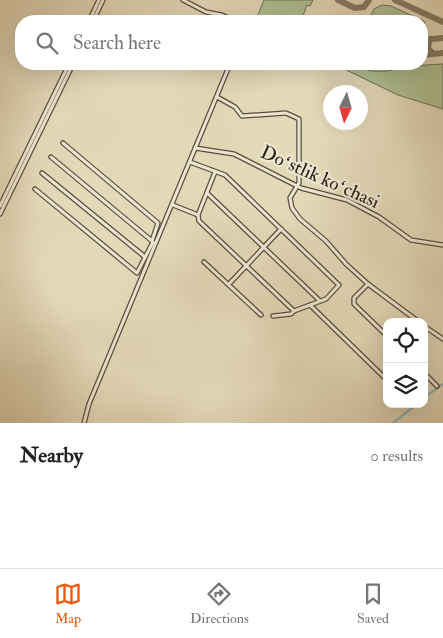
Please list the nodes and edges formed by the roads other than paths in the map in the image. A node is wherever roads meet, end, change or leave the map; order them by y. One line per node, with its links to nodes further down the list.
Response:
1 (101, 0): 3 (street)
2 (183, 0): 4 (street)
3 (94, 15)
4 (222, 15)
5 (65, 70): 19 (street)
6 (69, 70): 20 (street)
7 (228, 70): 8 (street)
8 (217, 97): 10 (street); 15 (street)
9 (63, 143): 23 (street)
10 (195, 148): 12 (street); 15 (street, Doʻstlik koʻchasi)
11 (51, 157): 23 (street)
12 (190, 162): 13 (street); 18 (street)
13 (215, 172): 17 (street); 22 (street)
14 (42, 173): 26 (street)
15 (297, 186): 24 (street, Doʻstlik koʻchasi); 30 (street)
16 (35, 189): 26 (street)
17 (208, 194): 21 (street); 25 (street)
18 (173, 204): 21 (street); 23 (street)
19 (0, 206)
20 (0, 214)
21 (198, 215): 28 (street)
22 (281, 229): 25 (street); 31 (street)
23 (154, 242): 26 (street); 43 (street)
24 (443, 245)
25 (264, 248): 28 (street); 31 (street)
26 (145, 257)
27 (204, 262): 29 (street)
28 (246, 267): 29 (street); 33 (street)
29 (229, 284): 34 (street)
30 (368, 284): 36 (street); 38 (street)
31 (320, 301): 32 (street)
32 (310, 305): 33 (street); 40 (street)
33 (294, 311): 35 (street)
34 (261, 316)
35 (274, 316)
36 (414, 318)
37 (428, 329): 39 (street)
38 (383, 332)
39 (443, 339)
40 (383, 376)
41 (428, 377): 42 (street)
42 (438, 386)
43 (84, 423)

